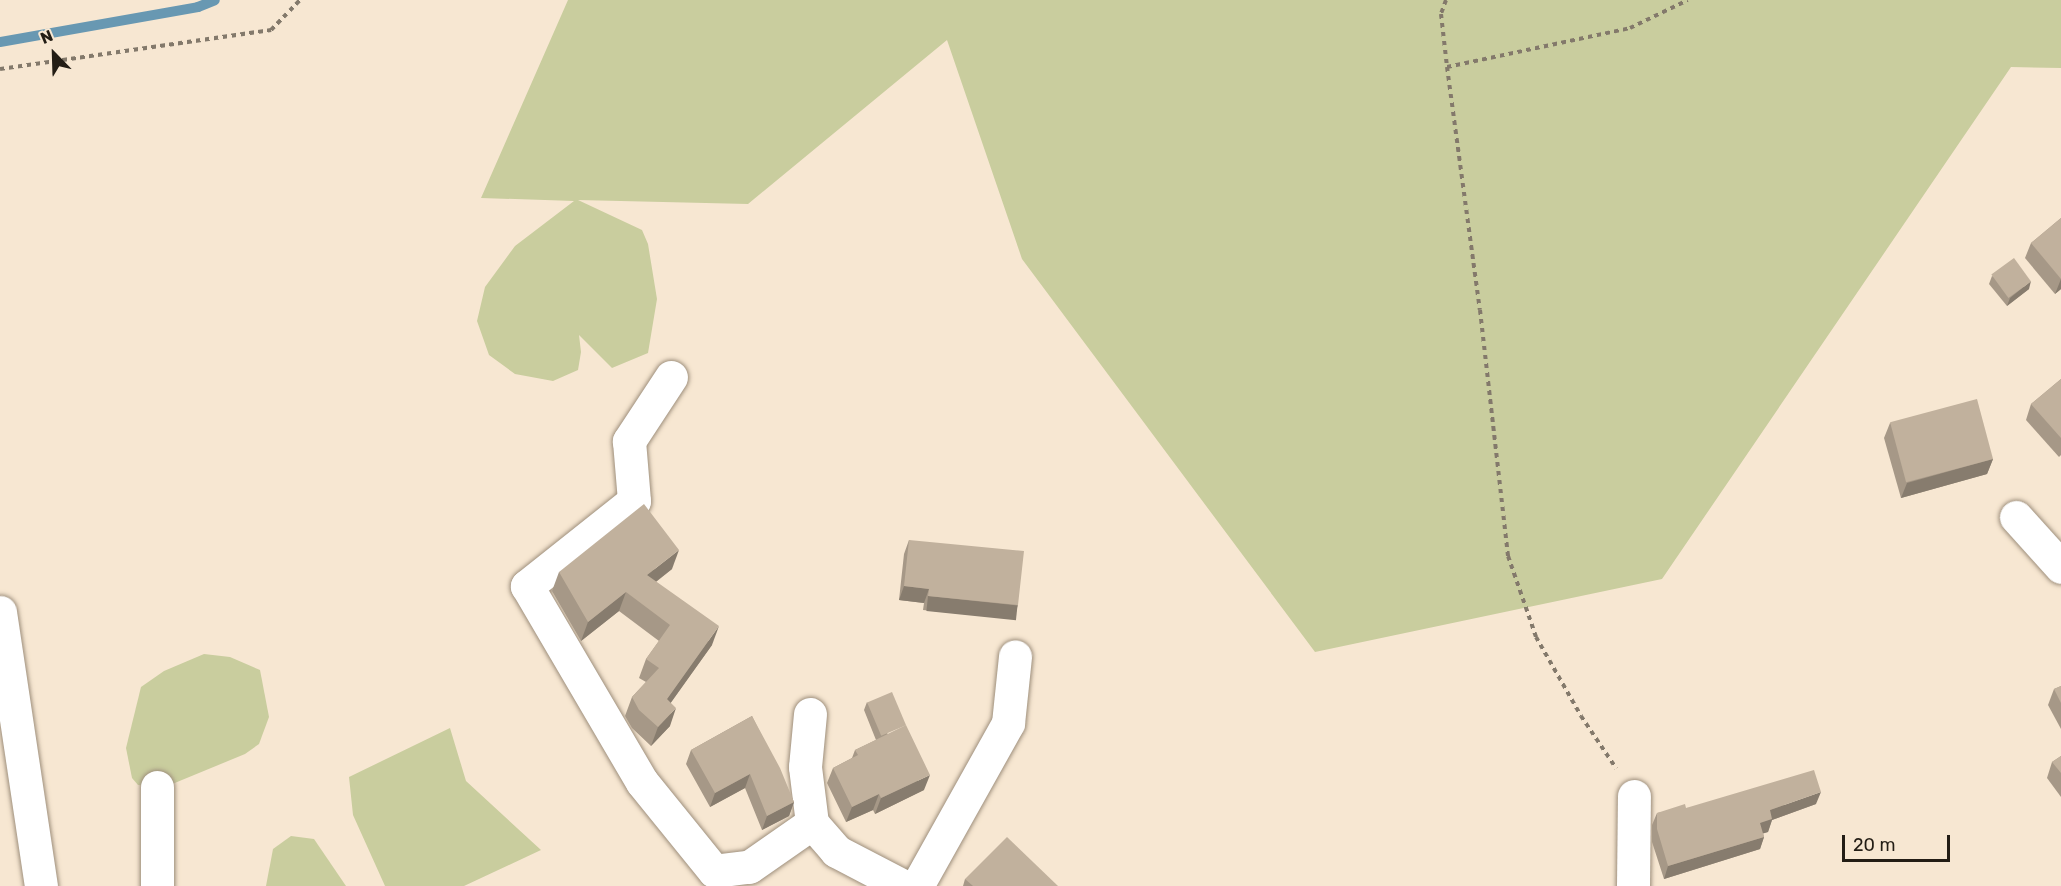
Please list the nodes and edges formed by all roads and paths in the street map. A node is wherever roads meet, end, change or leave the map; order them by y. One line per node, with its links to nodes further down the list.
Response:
1 (300, 0): 5 (path)
2 (1446, 0): 4 (path)
3 (1688, 0): 4 (path)
4 (1447, 67): 13 (path)
5 (0, 69)
6 (671, 377): 14 (street)
7 (2016, 518): 8 (street)
8 (2061, 567)
9 (0, 612): 15 (street)
10 (1015, 656): 18 (street)
11 (810, 714): 14 (street)
12 (157, 787): 16 (street)
13 (1634, 796): 19 (street)
14 (812, 823): 17 (street)
15 (41, 886)
16 (157, 886)
17 (903, 886)
18 (916, 886)
19 (1633, 886)

